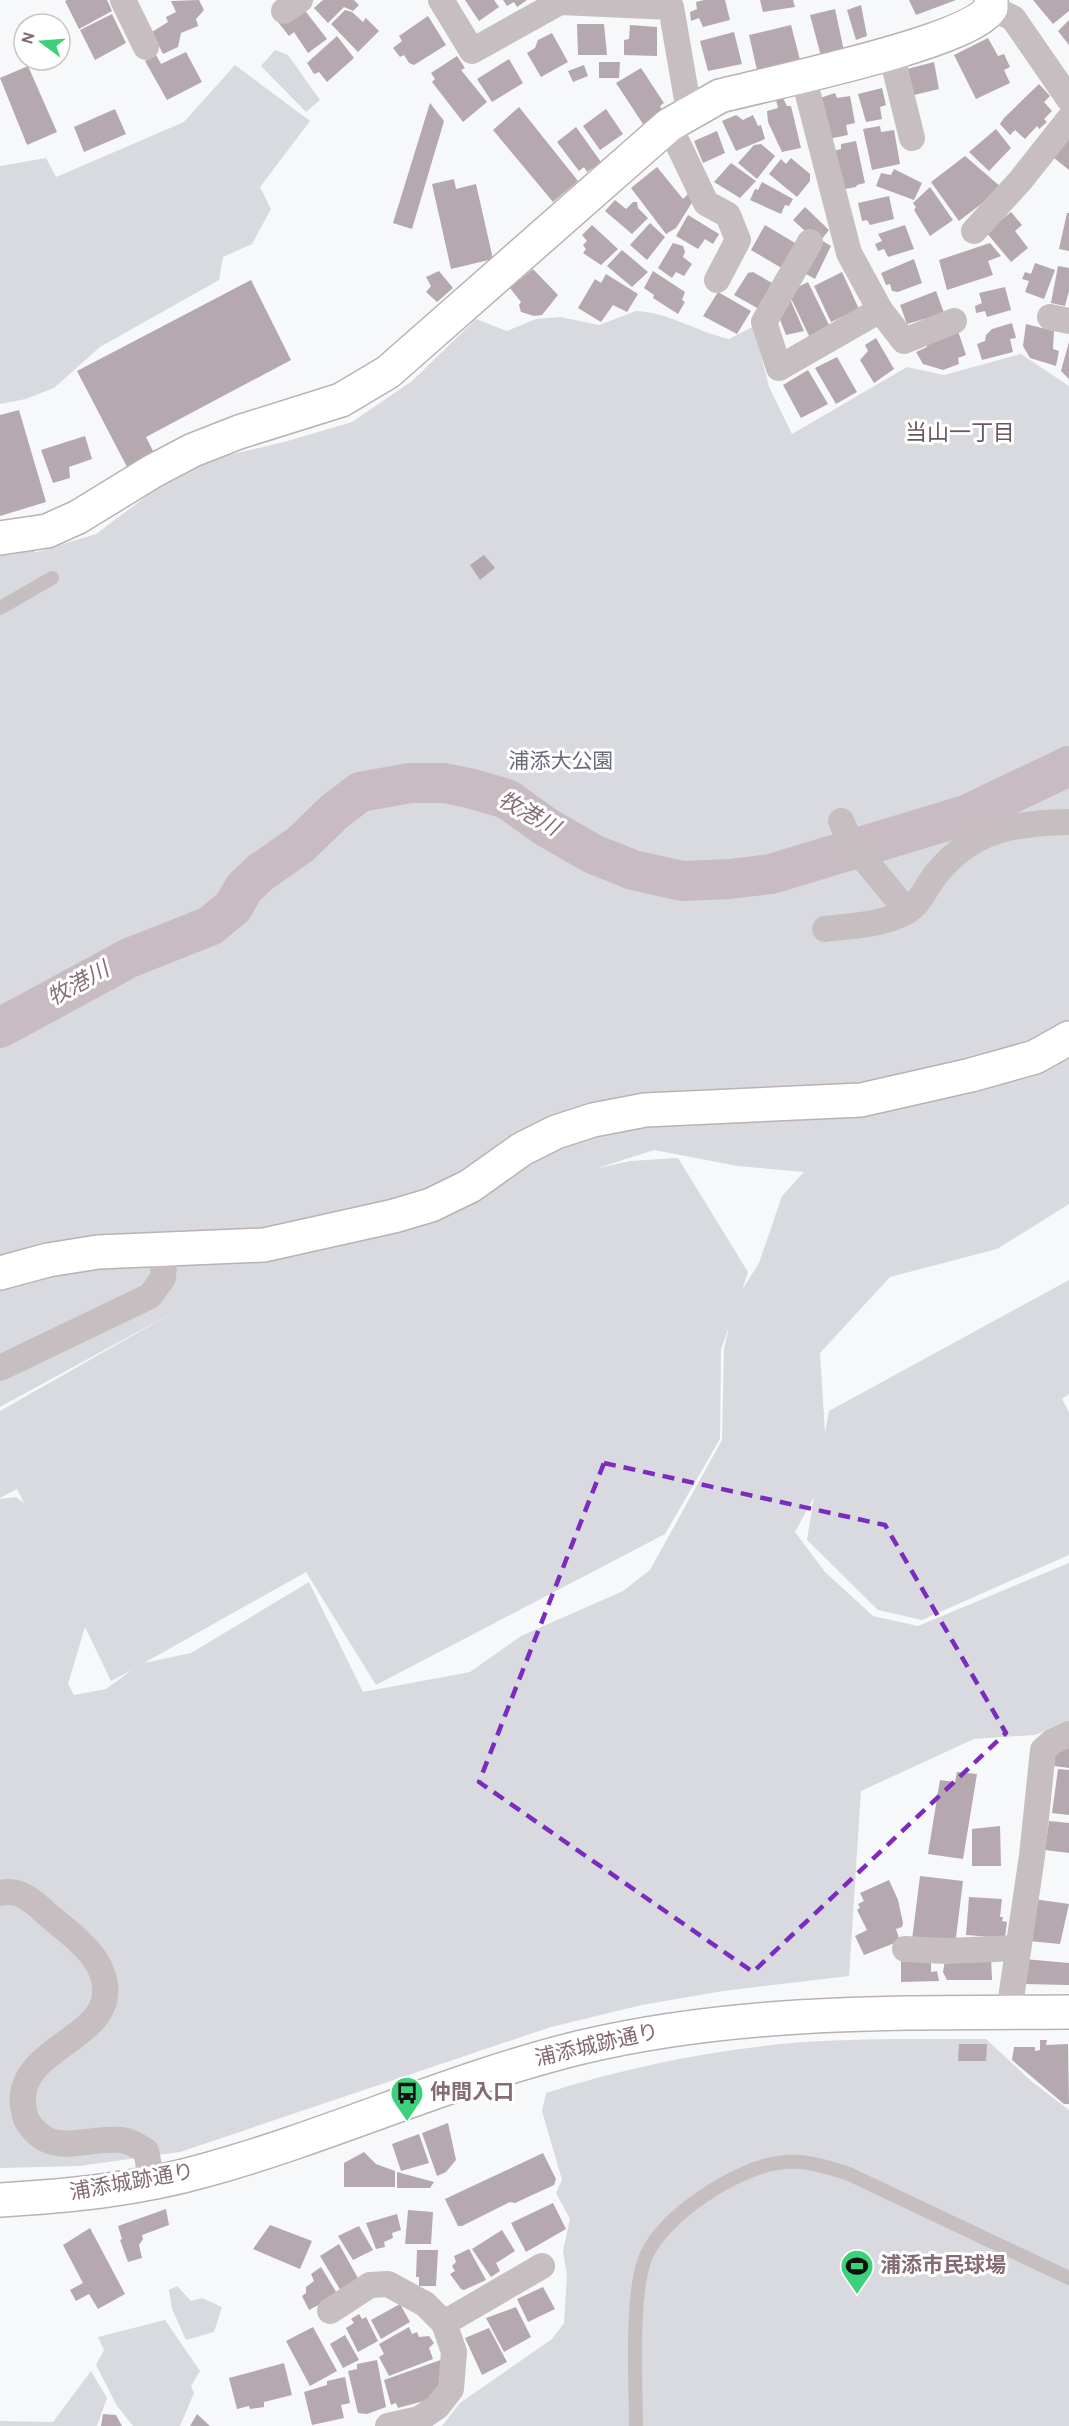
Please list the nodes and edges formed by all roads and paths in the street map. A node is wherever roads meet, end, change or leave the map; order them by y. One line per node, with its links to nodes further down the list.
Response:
1 (123, 0): 4 (street)
2 (441, 0): 8 (street)
3 (997, 3): 5 (street); 7 (street)
4 (146, 47)
5 (891, 53): 6 (street); 10 (street)
6 (803, 75): 8 (street); 14 (street)
7 (1069, 99)
8 (679, 118): 13 (street); 16 (street)
9 (1069, 119): 11 (street)
10 (912, 138)
11 (974, 231)
12 (810, 242): 14 (street)
13 (717, 280)
14 (880, 310): 15 (street)
15 (954, 321)
16 (0, 538)
17 (52, 578): 18 (lane)
18 (0, 608)
19 (1069, 822): 21 (street)
20 (846, 832): 21 (street)
21 (903, 906): 22 (street)
22 (825, 929)
23 (1069, 1038): 24 (street)
24 (165, 1248): 25 (street); 26 (street)
25 (0, 1273)
26 (0, 1368)
27 (1069, 1734): 30 (street)
28 (0, 1893): 33 (street)
29 (905, 1948): 30 (street)
30 (1018, 1948): 31 (street)
31 (1009, 2012): 32 (street, 浦添城跡通り); 33 (street, 浦添城跡通り)
32 (1069, 2012)
33 (152, 2182): 34 (street, 浦添城跡通り)
34 (0, 2200)
35 (542, 2266): 38 (street)
36 (1069, 2278): 41 (lane)
37 (330, 2311): 38 (street)
38 (444, 2323): 39 (street)
39 (419, 2423): 40 (street)
40 (388, 2426)
41 (636, 2426)

